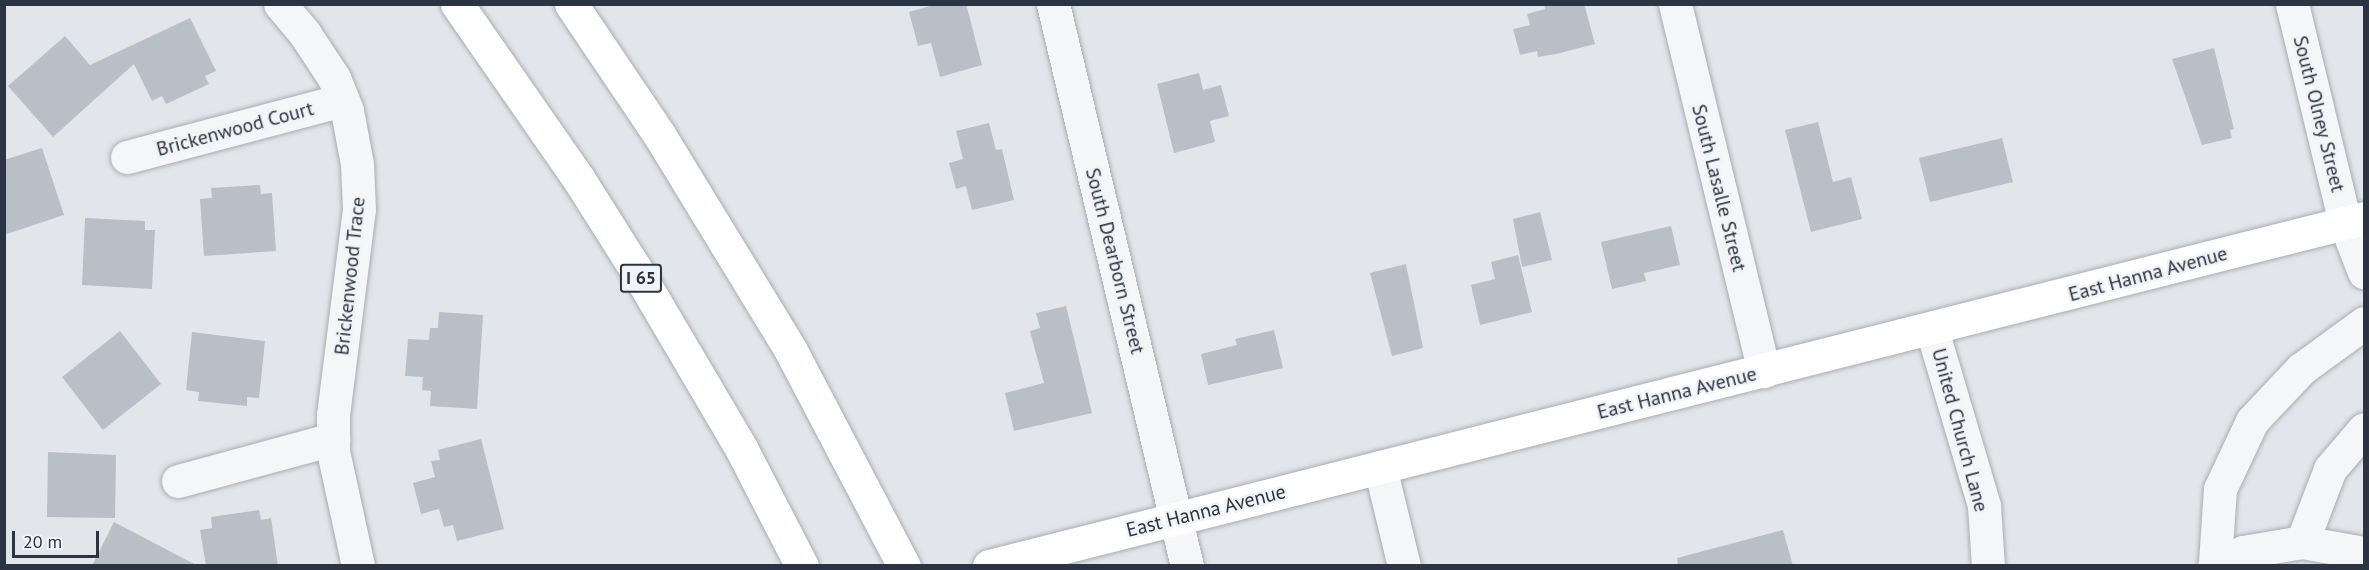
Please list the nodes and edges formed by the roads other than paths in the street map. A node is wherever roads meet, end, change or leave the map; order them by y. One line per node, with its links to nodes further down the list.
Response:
1 (280, 4): 7 (street, Brickenwood Trace)
2 (457, 4): 24 (main road, I 65)
3 (571, 4): 25 (main road)
4 (1053, 4): 18 (street, South Dearborn Street)
5 (1675, 4): 13 (street, South Lasalle Street)
6 (2292, 4): 9 (street, South Olney Street)
7 (343, 100): 8 (street, Brickenwood Court); 15 (street, Brickenwood Trace)
8 (127, 157)
9 (2355, 221): 10 (street, South Olney Street); 12 (main road, East Hanna Avenue)
10 (2364, 272)
11 (2364, 323): 22 (street)
12 (1932, 330): 13 (main road, East Hanna Avenue); 28 (street, United Church Lane)
13 (1764, 371): 16 (main road, East Hanna Avenue)
14 (2364, 429): 19 (street)
15 (333, 439): 17 (street); 23 (street, Brickenwood Trace)
16 (1380, 467): 18 (main road, East Hanna Avenue); 27 (street)
17 (178, 481)
18 (1178, 518): 21 (main road, East Hanna Avenue); 26 (street, South Dearborn Street)
19 (2302, 542): 20 (street); 22 (street)
20 (2364, 553)
21 (1002, 562)
22 (2214, 564)
23 (358, 566)
24 (802, 566)
25 (904, 566)
26 (1187, 566)
27 (1404, 566)
28 (1988, 566)

